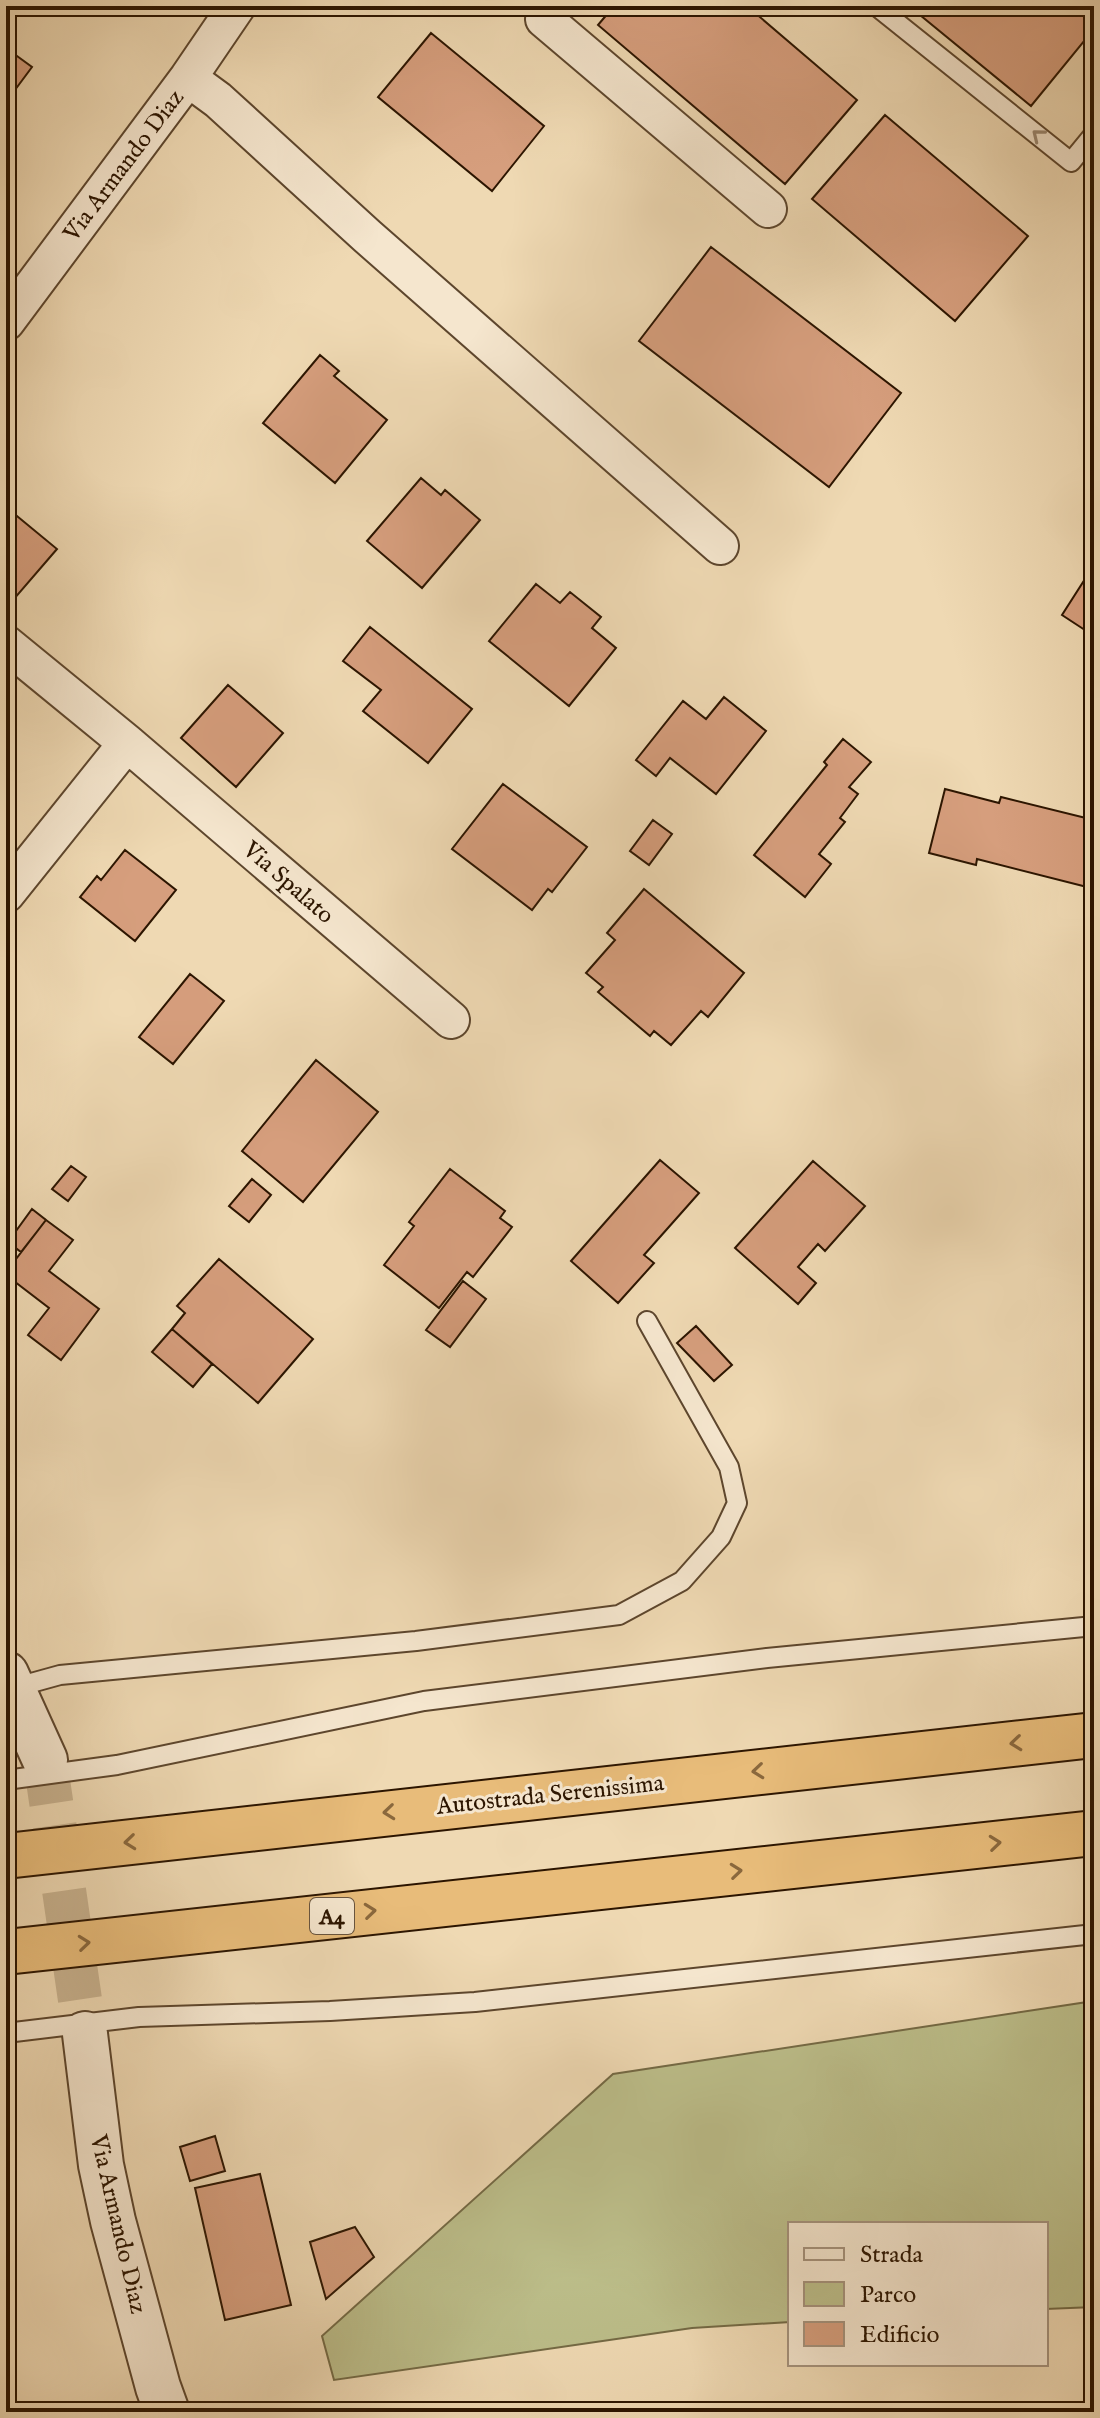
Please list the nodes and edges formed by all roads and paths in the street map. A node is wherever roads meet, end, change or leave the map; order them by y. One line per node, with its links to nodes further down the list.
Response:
1 (237, 6): 4 (street, Via Armando Diaz)
2 (555, 6): 6 (street)
3 (876, 6): 5 (lane, one-way to 3)
4 (188, 78): 7 (street, Via Armando Diaz); 8 (street)
5 (1094, 134)
6 (768, 209)
7 (8, 316)
8 (720, 546)
9 (6, 644): 10 (street, Via Spalato)
10 (127, 743): 11 (street); 12 (street, Via Spalato)
11 (6, 894)
12 (451, 1020)
13 (647, 1321): 15 (lane)
14 (1094, 1626): 18 (lane)
15 (10, 1681): 17 (street)
16 (1094, 1735): 20 (highway, Autostrada Serenissima, one-way to 20)
17 (45, 1760)
18 (6, 1780)
19 (1094, 1833): 22 (highway, A4, one-way to 19)
20 (6, 1856)
21 (1094, 1934): 23 (lane)
22 (6, 1952)
23 (6, 2033)
24 (85, 2034): 25 (street, Via Armando Diaz)
25 (167, 2412)

